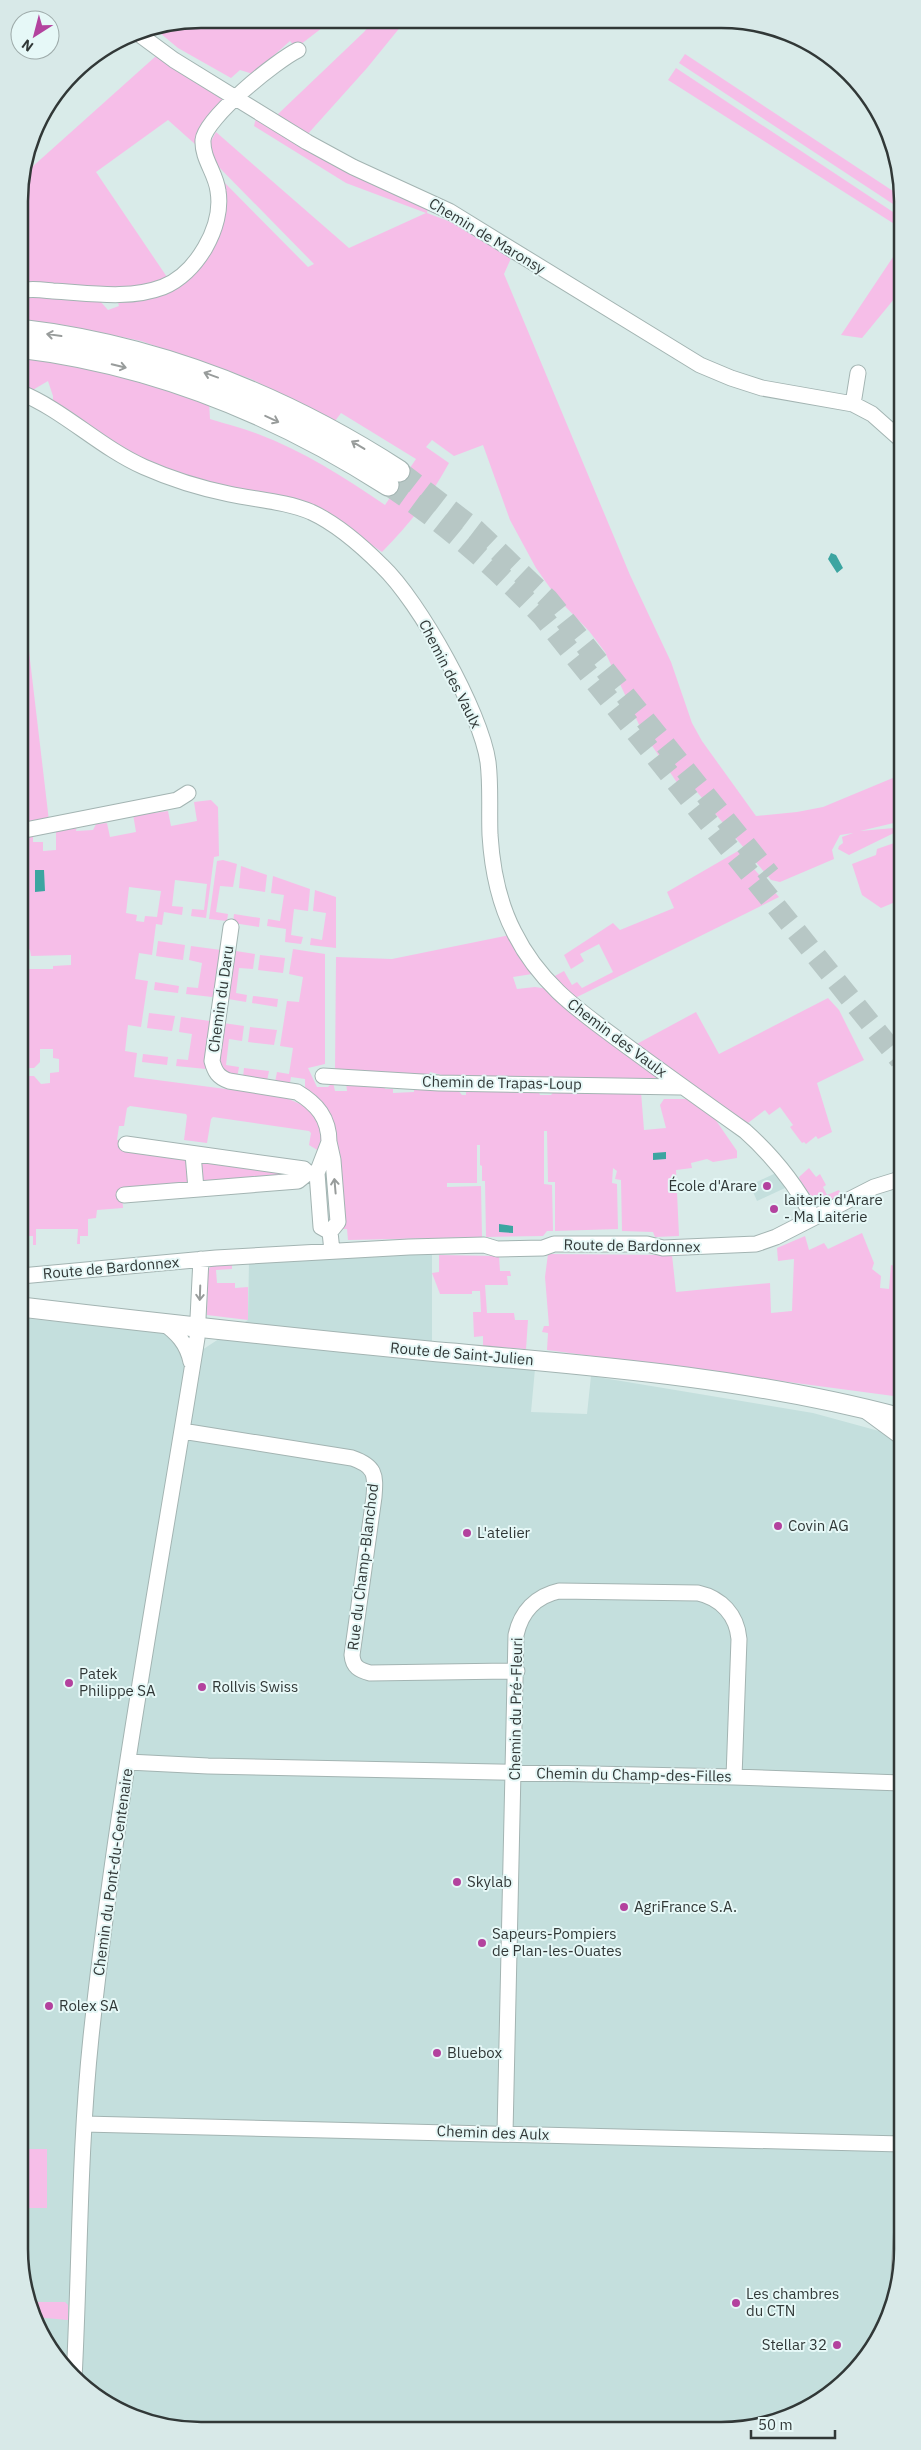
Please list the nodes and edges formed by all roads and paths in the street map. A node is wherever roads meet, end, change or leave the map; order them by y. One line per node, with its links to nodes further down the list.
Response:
1 (144, 38): 3 (street, Chemin de Maronsy)
2 (298, 50): 3 (street)
3 (236, 98): 4 (street); 9 (street, Chemin de Maronsy)
4 (28, 291)
5 (28, 331): 6 (highway, one-way to 5)
6 (28, 349)
7 (858, 373): 9 (street)
8 (28, 396): 15 (street, Chemin des Vaulx)
9 (853, 404): 10 (street, Chemin de Maronsy)
10 (894, 433)
11 (188, 793): 12 (street)
12 (28, 829)
13 (231, 927): 16 (street, Chemin du Daru)
14 (323, 1076): 15 (street, Chemin de Trapas-Loup)
15 (681, 1086): 23 (street, Chemin des Vaulx)
16 (328, 1142): 19 (street, Chemin du Daru); 24 (street, Chemin du Daru, one-way to 16)
17 (126, 1144): 18 (street)
18 (193, 1154): 19 (street); 21 (street)
19 (313, 1173): 21 (street); 24 (street, Chemin du Daru)
20 (894, 1181): 23 (street, Route de Bardonnex)
21 (196, 1189): 22 (street)
22 (124, 1195)
23 (813, 1217): 25 (street, Route de Bardonnex)
24 (326, 1230): 25 (street, Chemin du Daru)
25 (332, 1250): 26 (street, Route de Bardonnex)
26 (201, 1260): 27 (street, Route de Bardonnex); 30 (street, Route de Bardonnex, one-way to 30)
27 (28, 1275)
28 (28, 1308): 29 (main road, Route de Saint-Julien)
29 (162, 1322): 30 (main road, Route de Saint-Julien); 31 (street, Chemin du Pont-du-Centenaire)
30 (198, 1326): 31 (street, Chemin du Pont-du-Centenaire); 32 (main road, Route de Saint-Julien)
31 (192, 1368): 34 (street, Chemin du Pont-du-Centenaire)
32 (860, 1407): 33 (main road, Route de Saint-Julien); 35 (street)
33 (893, 1416)
34 (182, 1431): 36 (street, Rue du Champ-Blanchod); 37 (street, Chemin du Pont-du-Centenaire)
35 (893, 1431)
36 (517, 1671): 38 (street, Chemin du Pré-Fleuri); 39 (street, Chemin du Pré-Fleuri)
37 (128, 1762): 38 (street, Chemin du Champ-des-Filles); 41 (street, Chemin du Pont-du-Centenaire)
38 (514, 1772): 39 (street, Chemin du Champ-des-Filles); 42 (street, Chemin du Pré-Fleuri)
39 (734, 1777): 40 (street, Chemin du Champ-des-Filles)
40 (893, 1784)
41 (84, 2124): 42 (street, Chemin des Aulx); 44 (street, Chemin du Pont-du-Centenaire)
42 (505, 2133): 43 (street, Chemin des Aulx)
43 (893, 2144)
44 (74, 2368)

